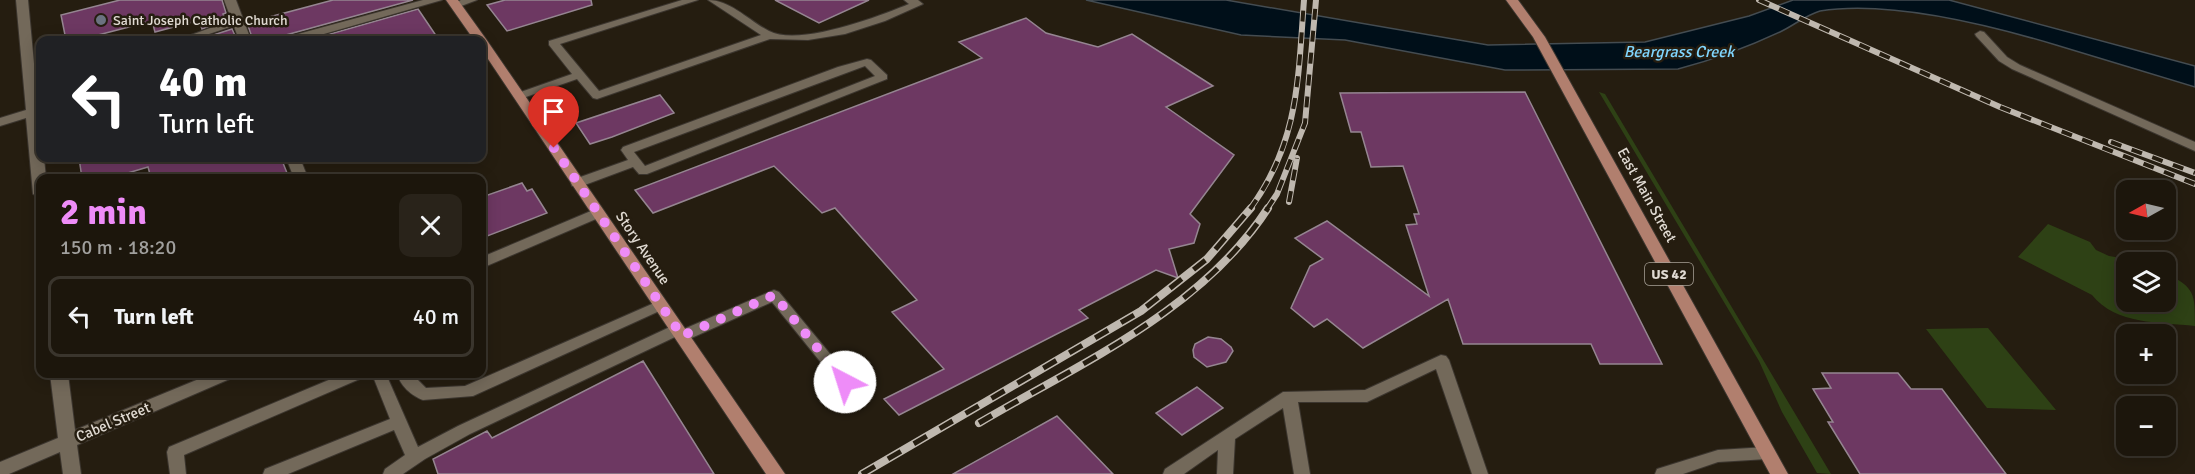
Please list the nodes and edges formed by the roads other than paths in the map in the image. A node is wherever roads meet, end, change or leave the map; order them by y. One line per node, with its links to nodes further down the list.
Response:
1 (22, 0): 19 (street)
2 (230, 0): 10 (street)
3 (435, 0): 14 (street)
4 (472, 0): 9 (lane)
5 (693, 0): 18 (lane)
6 (713, 0): 16 (lane)
7 (909, 0): 16 (lane)
8 (1512, 0): 40 (main road, East Main Street / US 42)
9 (454, 3): 15 (main road, Story Avenue)
10 (238, 21): 12 (lane); 13 (street)
11 (1980, 34): 23 (lane)
12 (194, 36)
13 (244, 36)
14 (305, 36)
15 (476, 36)
16 (769, 36): 18 (lane)
17 (486, 50): 20 (main road, Story Avenue)
18 (579, 75): 20 (lane)
19 (35, 86): 21 (street)
20 (519, 96): 25 (main road, Story Avenue)
21 (36, 112): 22 (street)
22 (0, 122)
23 (2195, 147)
24 (635, 162): 24 (lane); 25 (lane)
25 (577, 183): 26 (main road, Story Avenue)
26 (598, 213): 27 (street); 28 (main road, Story Avenue)
27 (486, 261)
28 (661, 305): 29 (main road, Story Avenue); 34 (lane)
29 (680, 333): 35 (lane); 41 (lane); 47 (main road, Story Avenue)
30 (59, 378): 39 (street)
31 (217, 378): 39 (street, Cabel Street)
32 (348, 378): 44 (lane)
33 (381, 378): 37 (lane)
34 (406, 378)
35 (845, 382)
36 (1289, 396): 38 (lane); 50 (lane); 51 (lane)
37 (399, 422): 41 (lane); 45 (lane)
38 (1227, 436): 48 (lane); 49 (lane)
39 (67, 442): 42 (street, Cabel Street); 43 (street)
40 (1767, 453): 52 (lane); 53 (main road, East Main Street / US 42)
41 (414, 458): 46 (lane)
42 (0, 470)
43 (72, 474)
44 (178, 474)
45 (271, 474)
46 (391, 474)
47 (776, 474)
48 (1171, 474)
49 (1225, 474)
50 (1302, 474)
51 (1480, 474)
52 (1663, 474)
53 (1779, 474)

